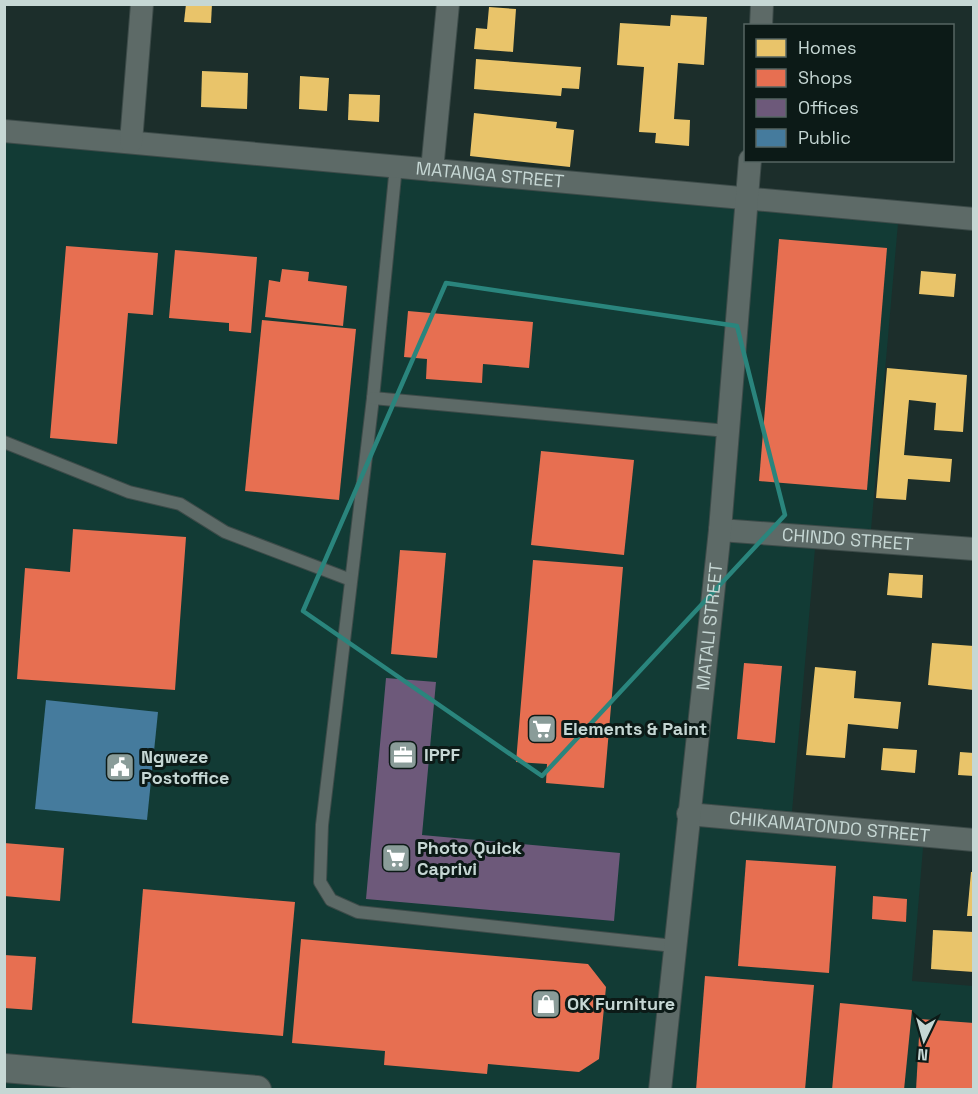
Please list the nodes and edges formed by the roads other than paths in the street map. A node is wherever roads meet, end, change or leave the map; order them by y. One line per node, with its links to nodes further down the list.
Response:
1 (142, 4): 6 (street)
2 (448, 4): 9 (street)
3 (762, 4): 4 (street)
4 (761, 24)
5 (4, 131): 6 (street, MATANGA STREET)
6 (131, 142): 8 (street, MATANGA STREET)
7 (750, 162): 10 (street, MATALI STREET)
8 (396, 166): 9 (street, MATANGA STREET); 12 (lane)
9 (432, 170): 10 (street, MATANGA STREET)
10 (747, 199): 11 (street, MATANGA STREET); 13 (street, MATALI STREET)
11 (974, 219)
12 (373, 398): 13 (lane); 17 (lane)
13 (727, 431): 15 (street, MATALI STREET)
14 (4, 442): 17 (lane)
15 (720, 530): 16 (street, CHINDO STREET); 18 (street, MATALI STREET)
16 (974, 549)
17 (351, 580): 20 (lane)
18 (688, 814): 19 (street, CHIKAMATONDO STREET); 20 (street, MATALI STREET)
19 (974, 840)
20 (674, 946): 24 (street, MATALI STREET)
21 (19, 1084): 22 (street)
22 (144, 1085): 23 (street)
23 (257, 1089)
24 (660, 1089)

